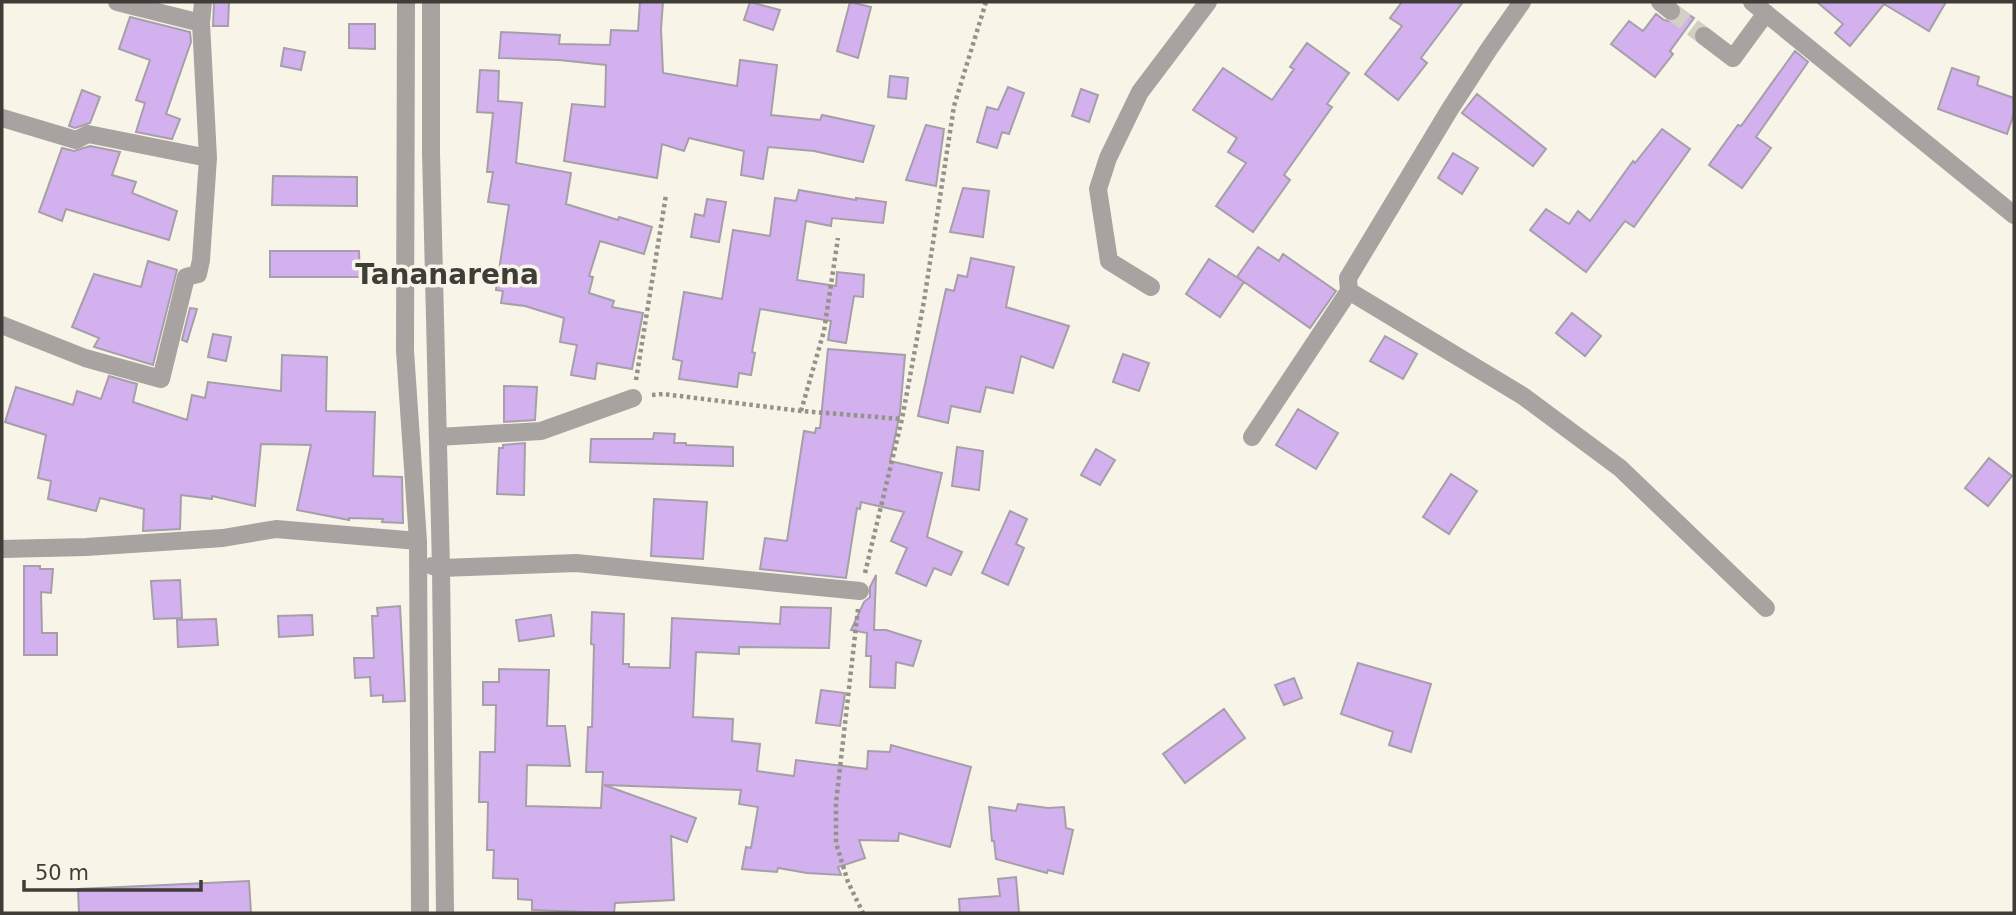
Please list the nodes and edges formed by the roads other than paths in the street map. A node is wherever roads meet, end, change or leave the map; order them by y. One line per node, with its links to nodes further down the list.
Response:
1 (117, 2): 8 (street)
2 (203, 2): 8 (street)
3 (406, 2): 11 (street)
4 (430, 2): 12 (street)
5 (1208, 2): 15 (street)
6 (1522, 2): 16 (street)
7 (1759, 7): 9 (street); 14 (street)
8 (201, 23): 13 (street)
9 (1704, 36)
10 (2, 118): 13 (street)
11 (406, 152): 12 (street); 18 (street)
12 (431, 152): 19 (street)
13 (208, 159): 17 (street)
14 (2014, 215)
15 (1152, 287)
16 (1349, 291): 22 (street); 28 (street)
17 (2, 325)
18 (405, 351): 19 (street); 23 (street)
19 (436, 353): 21 (street)
20 (633, 398): 21 (street)
21 (438, 437): 26 (street)
22 (1252, 437)
23 (418, 541): 24 (street); 25 (street)
24 (2, 550)
25 (418, 564): 26 (street); 29 (street)
26 (441, 568): 27 (street); 30 (street)
27 (860, 591)
28 (1766, 608)
29 (420, 813): 30 (street); 31 (street)
30 (442, 814): 32 (street)
31 (420, 913)
32 (445, 913)

